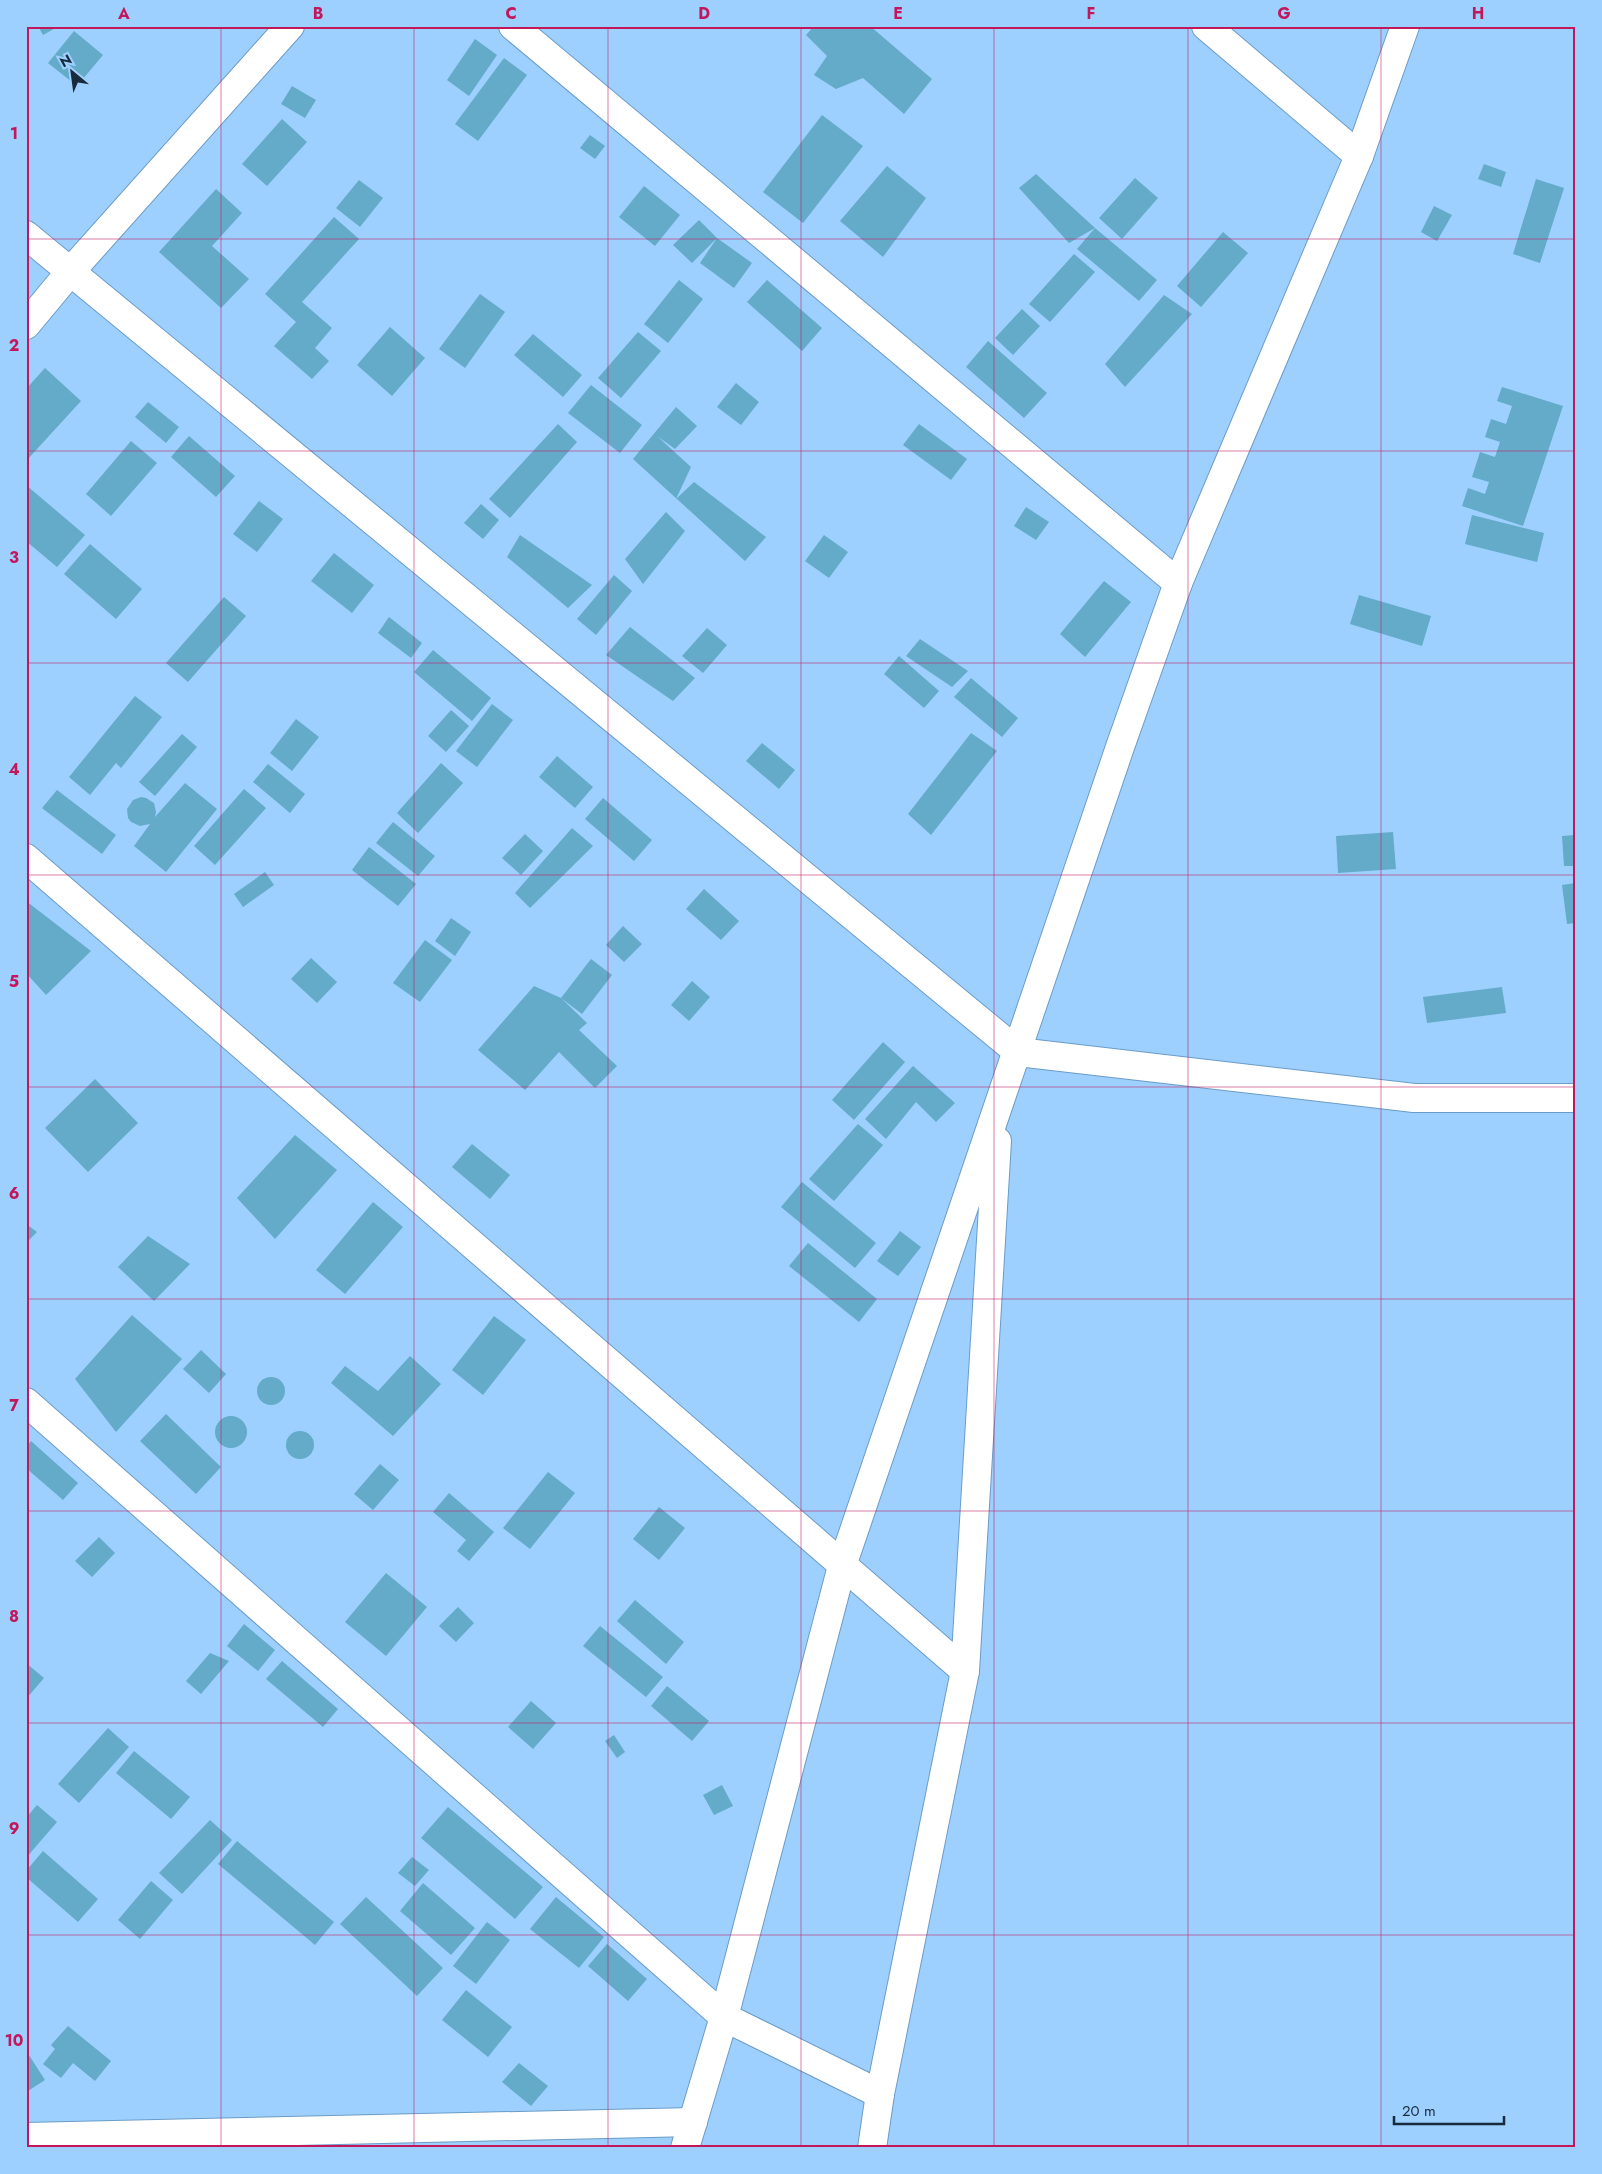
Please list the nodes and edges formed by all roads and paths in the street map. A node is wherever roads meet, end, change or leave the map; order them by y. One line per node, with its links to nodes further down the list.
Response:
1 (290, 26): 7 (street)
2 (513, 26): 9 (street)
3 (1206, 26): 5 (street)
4 (1405, 26): 5 (street)
5 (1359, 156): 9 (street)
6 (26, 235): 7 (street)
7 (70, 272): 8 (street); 11 (street)
8 (26, 324)
9 (1178, 583): 11 (street)
10 (26, 858): 15 (street)
11 (1018, 1052): 12 (street); 13 (street)
12 (1576, 1098)
13 (1000, 1105): 15 (street); 16 (street)
14 (26, 1402): 17 (street)
15 (842, 1566): 16 (street); 17 (street)
16 (964, 1671): 18 (street)
17 (724, 2017): 18 (street); 19 (street)
18 (880, 2094): 21 (street)
19 (689, 2135): 20 (street)
20 (26, 2136)
21 (872, 2148)

